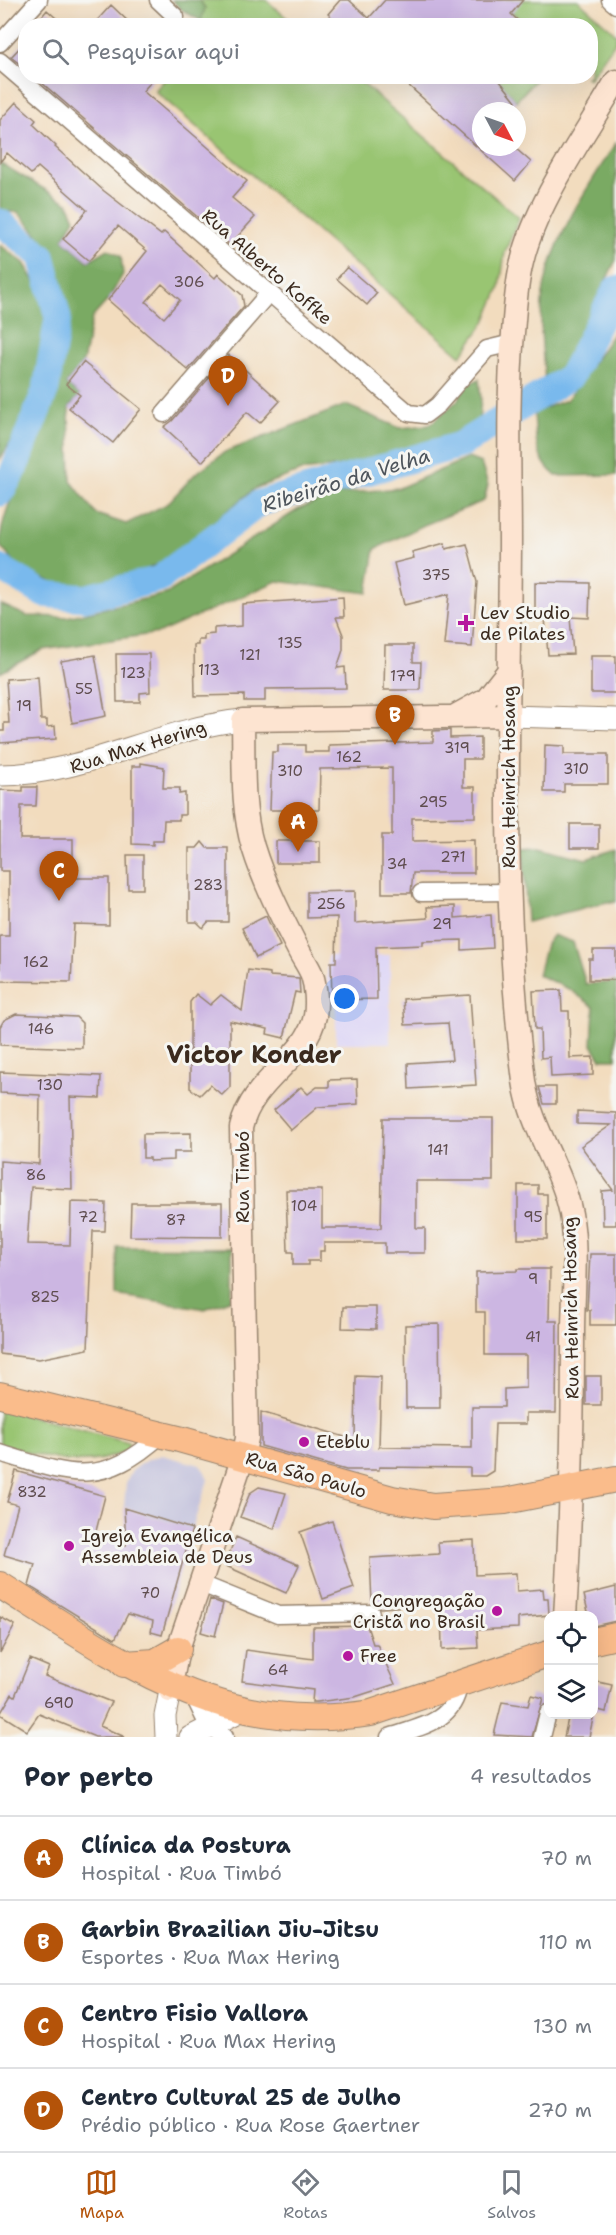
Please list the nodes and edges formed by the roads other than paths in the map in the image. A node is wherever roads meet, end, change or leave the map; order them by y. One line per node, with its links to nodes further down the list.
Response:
1 (39, 0): 6 (street)
2 (158, 0): 5 (street)
3 (610, 0): 4 (street)
4 (616, 5)
5 (176, 17)
6 (23, 18)
7 (18, 23): 8 (street)
8 (0, 43)
9 (0, 61): 10 (street, Rua Alberto Koffke)
10 (18, 77)
11 (616, 81): 14 (main road, Rua Heinrich Hosang)
12 (26, 84): 13 (street, Rua Alberto Koffke)
13 (268, 294): 14 (street, Rua Alberto Koffke); 15 (street)
14 (512, 343): 16 (main road, Rua Heinrich Hosang)
15 (164, 414)
16 (509, 669): 17 (main road, Rua Max Hering); 18 (main road, Rua Heinrich Hosang)
17 (456, 716): 18 (main road, Rua Max Hering); 20 (main road, Rua Max Hering)
18 (508, 716): 19 (street, Rua Max Hering); 22 (main road, Rua Heinrich Hosang)
19 (616, 719)
20 (243, 720): 21 (street, Rua Max Hering); 28 (main road, Rua Timbó)
21 (0, 775)
22 (509, 891): 23 (street); 30 (main road, Rua Heinrich Hosang)
23 (421, 893)
24 (0, 1395): 25 (main road, Rua São Paulo)
25 (161, 1435): 26 (main road, Rua São Paulo); 27 (street)
26 (214, 1448): 28 (main road, Rua São Paulo); 31 (main road)
27 (0, 1452)
28 (243, 1457): 30 (main road, Rua São Paulo); 31 (main road, Rua Timbó)
29 (616, 1479): 30 (main road, Rua São Paulo)
30 (570, 1488): 34 (main road, Rua Heinrich Hosang)
31 (229, 1496): 32 (main road, Rua Timbó)
32 (200, 1583): 35 (street); 38 (main road, Rua Timbó)
33 (0, 1585): 40 (main road)
34 (565, 1611)
35 (371, 1613)
36 (616, 1636): 37 (main road)
37 (598, 1640)
38 (178, 1649): 40 (main road); 42 (main road, Rua Timbó)
39 (544, 1656): 41 (main road)
40 (124, 1664): 42 (main road)
41 (459, 1685): 44 (main road); 46 (street)
42 (170, 1691): 44 (main road); 45 (street)
43 (547, 1719): 47 (street)
44 (214, 1729)
45 (166, 1737)
46 (389, 1737)
47 (542, 1737)

